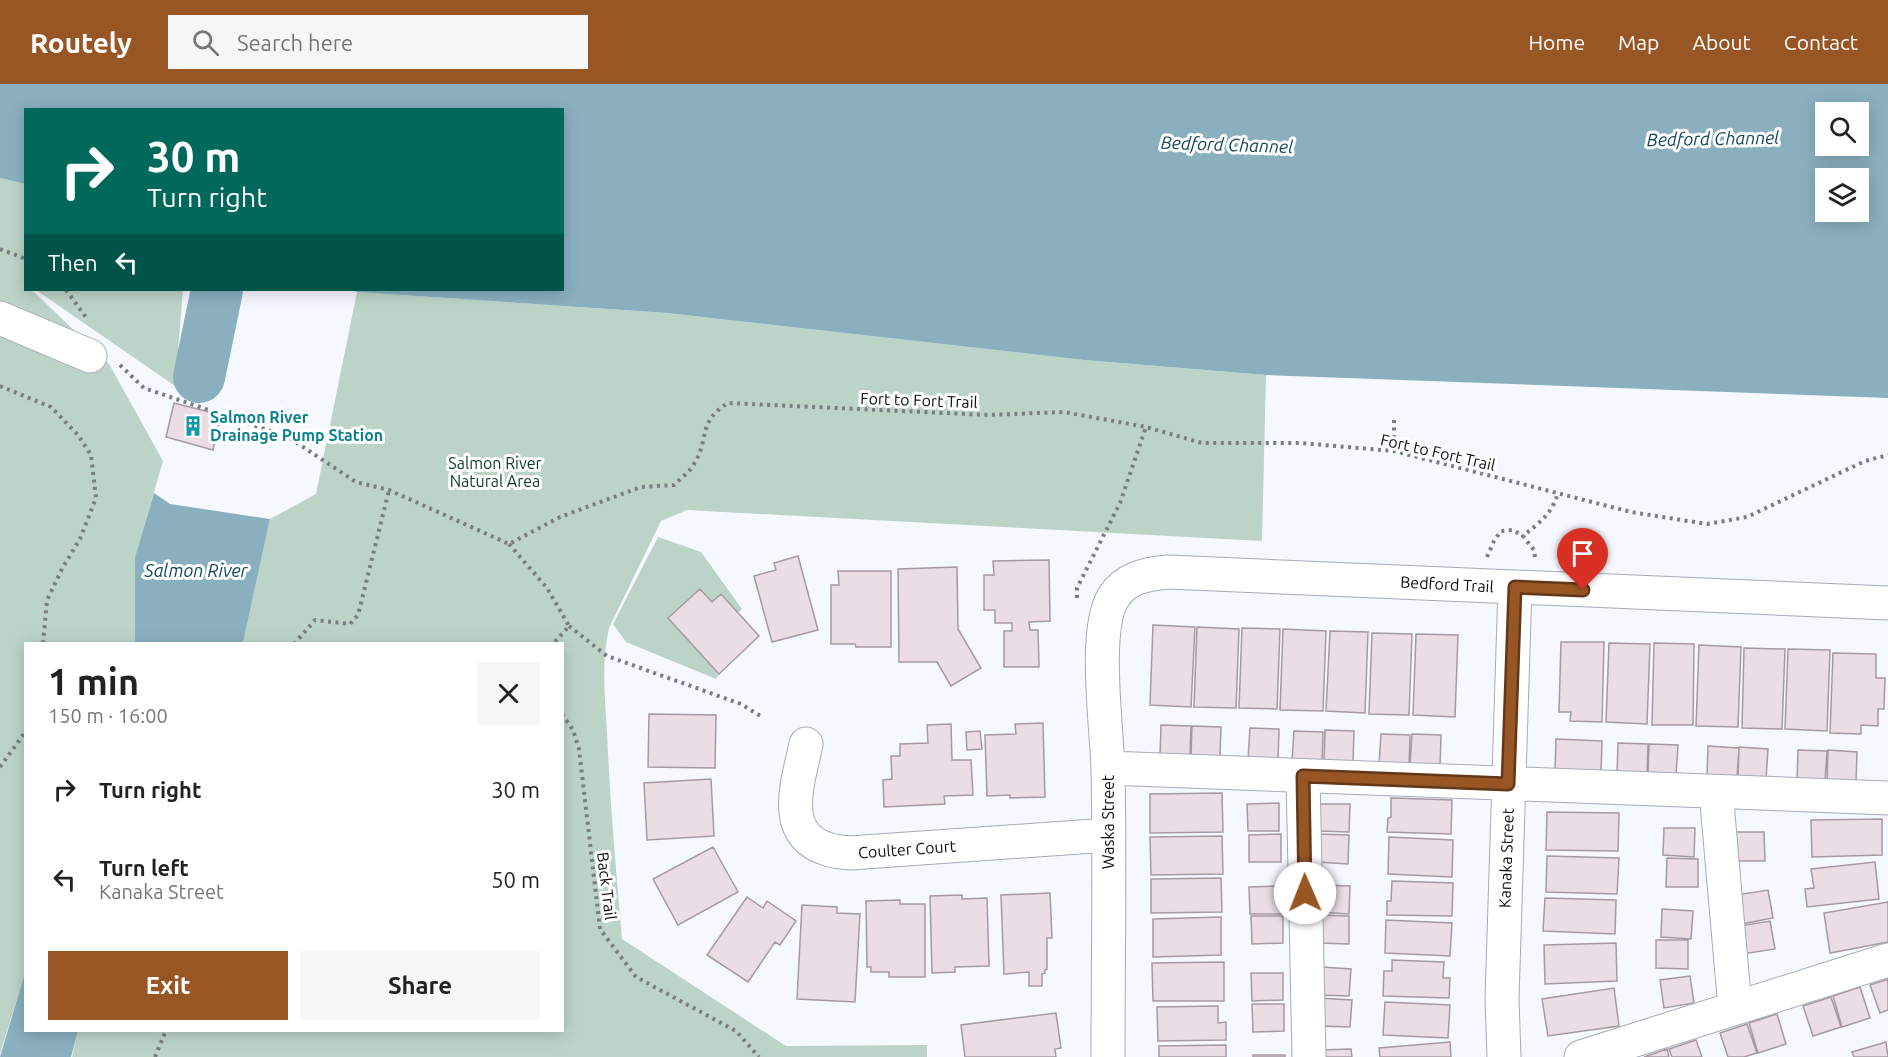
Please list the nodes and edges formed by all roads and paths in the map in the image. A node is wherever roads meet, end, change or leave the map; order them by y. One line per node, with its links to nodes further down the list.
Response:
1 (0, 249): 2 (path)
2 (24, 259)
3 (67, 291): 5 (path)
4 (0, 318): 5 (street)
5 (101, 349): 11 (path)
6 (0, 386): 21 (path)
7 (1394, 420): 9 (path)
8 (1146, 427): 9 (path, Fort to Fort Trail); 14 (path, Fort to Fort Trail); 18 (path)
9 (1394, 451): 12 (path, Fort to Fort Trail)
10 (1888, 455): 12 (path, Fort to Fort Trail)
11 (389, 490): 14 (path); 22 (path)
12 (1558, 493): 13 (path)
13 (1523, 536): 15 (path); 16 (path)
14 (509, 544): 20 (path)
15 (1483, 585): 16 (street, Bedford Trail); 17 (street, Bedford Trail)
16 (1526, 587): 19 (street, Bedford Trail); 31 (street, Kanaka Street)
17 (1119, 590): 29 (street, Waska Street)
18 (1077, 598)
19 (1888, 603)
20 (569, 626): 23 (path); 25 (path)
21 (43, 642)
22 (296, 642)
23 (555, 642)
24 (564, 717): 39 (path, Back Trail)
25 (762, 717)
26 (24, 734): 28 (path)
27 (806, 744): 34 (street, Coulter Court)
28 (0, 768)
29 (1108, 768): 30 (street); 34 (street, Waska Street)
30 (1303, 776): 31 (street); 41 (street)
31 (1508, 784): 32 (street); 42 (street, Kanaka Street)
32 (1716, 792): 33 (street); 36 (street)
33 (1888, 798)
34 (1108, 835): 40 (street, Waska Street)
35 (1888, 960): 36 (street)
36 (1735, 1008): 43 (street)
37 (165, 1032): 38 (path)
38 (155, 1057)
39 (759, 1057)
40 (1108, 1057)
41 (1309, 1057)
42 (1504, 1057)
43 (1581, 1057)

